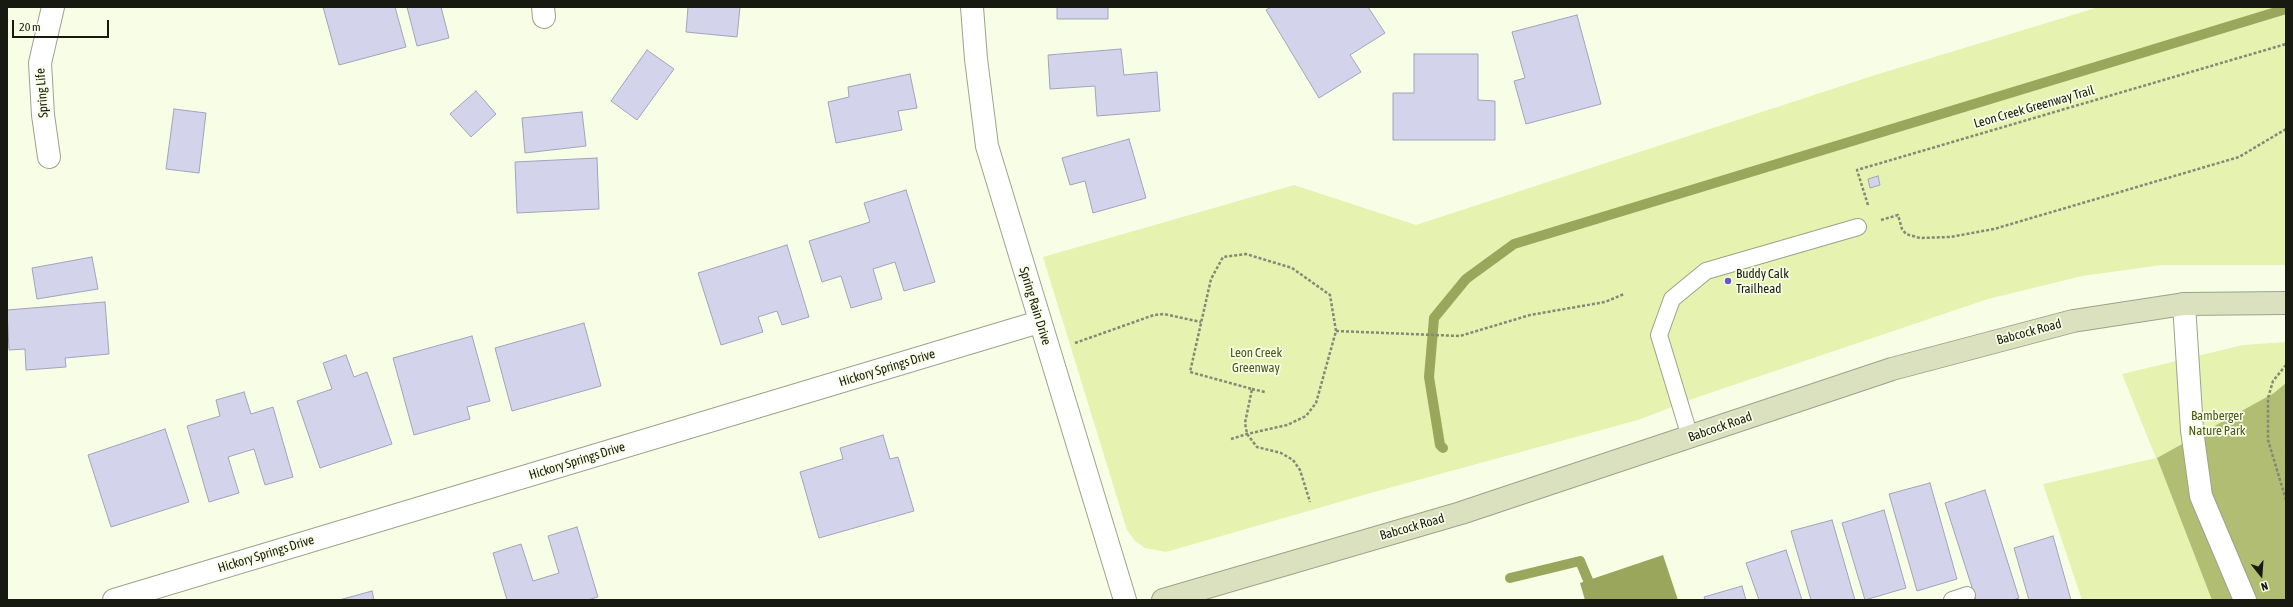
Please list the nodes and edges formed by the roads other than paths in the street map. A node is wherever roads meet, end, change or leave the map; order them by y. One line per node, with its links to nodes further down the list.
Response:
1 (53, 7): 3 (street, Spring Life)
2 (972, 7): 7 (street, Spring Rain Drive)
3 (49, 157)
4 (1858, 227): 8 (lane)
5 (2286, 303): 6 (main road, Babcock Road)
6 (2184, 304): 8 (main road, Babcock Road); 12 (street)
7 (1039, 322): 9 (street, Hickory Springs Drive); 10 (street, Spring Rain Drive)
8 (1690, 437): 11 (main road, Babcock Road)
9 (114, 600)
10 (1125, 600)
11 (1163, 600)
12 (2245, 600)

